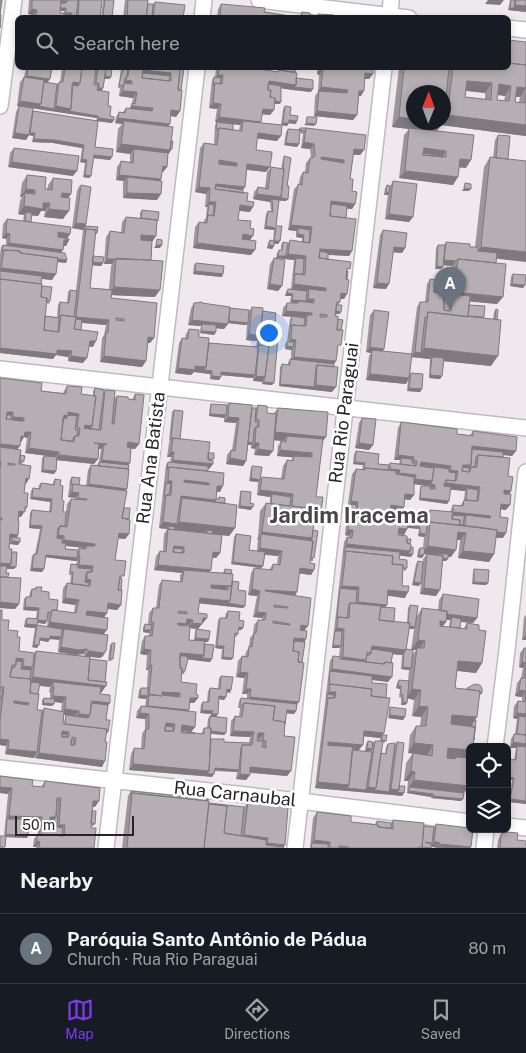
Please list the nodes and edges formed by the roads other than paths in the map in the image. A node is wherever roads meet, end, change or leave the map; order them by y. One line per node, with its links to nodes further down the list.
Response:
1 (14, 0): 12 (street)
2 (204, 0): 5 (street)
3 (259, 0): 6 (street)
4 (392, 0): 7 (street)
5 (202, 15)
6 (382, 15)
7 (390, 15)
8 (511, 28): 9 (street)
9 (526, 30)
10 (196, 70): 14 (street, Rua Ana Batista)
11 (384, 70): 15 (street, Rua Rio Paraguai)
12 (0, 106)
13 (0, 369): 14 (street)
14 (159, 386): 15 (street); 20 (street, Rua Ana Batista)
15 (345, 406): 16 (street); 21 (street, Rua Rio Paraguai)
16 (526, 428)
17 (526, 472): 18 (street)
18 (496, 743)
19 (0, 768): 20 (street, Rua Carnaubal)
20 (113, 781): 21 (street, Rua Carnaubal); 26 (street, Rua Ana Batista)
21 (300, 800): 22 (street, Rua Carnaubal); 27 (street, Rua Rio Paraguai)
22 (466, 821)
23 (511, 826): 24 (street)
24 (526, 828)
25 (486, 833): 28 (street)
26 (106, 848)
27 (295, 848)
28 (484, 848)

